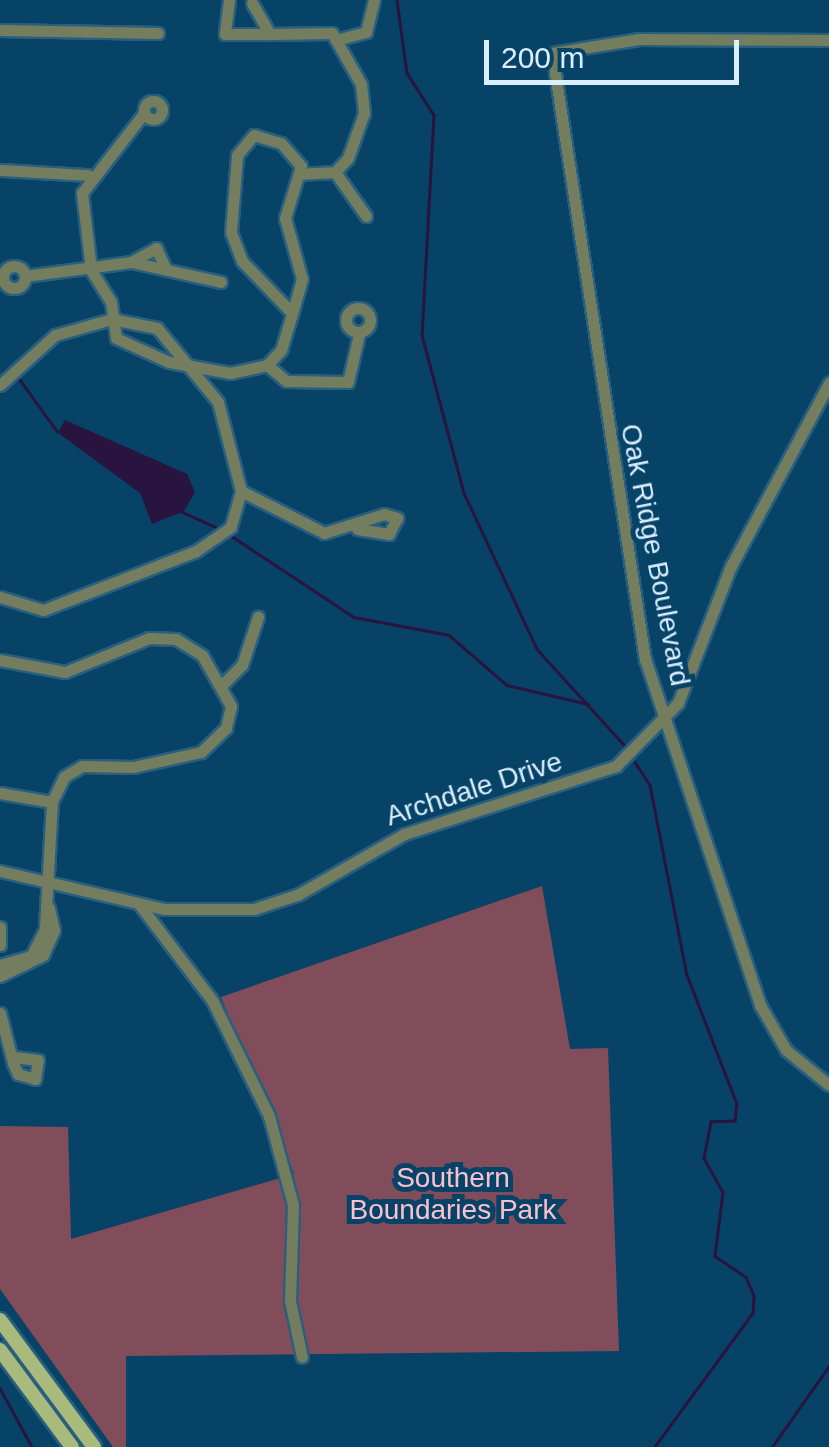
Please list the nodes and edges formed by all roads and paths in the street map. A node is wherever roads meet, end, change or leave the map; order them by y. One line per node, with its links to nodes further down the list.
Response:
1 (229, 0): 6 (street)
2 (374, 0): 7 (street)
3 (251, 1): 6 (street)
4 (0, 30): 5 (street)
5 (158, 33)
6 (270, 34): 7 (street)
7 (336, 40): 11 (street)
8 (829, 40): 31 (street, Oak Ridge Boulevard)
9 (144, 113): 13 (street)
10 (0, 170): 13 (street)
11 (334, 172): 12 (street); 14 (street)
12 (302, 174): 18 (street); 18 (street)
13 (88, 175): 15 (street)
14 (366, 216)
15 (92, 270): 16 (street); 17 (street); 19 (street)
16 (24, 276)
17 (220, 282)
18 (292, 313): 21 (street)
19 (112, 319): 22 (street); 22 (street); 24 (street)
20 (359, 334): 21 (street)
21 (267, 365): 22 (street)
22 (194, 367): 25 (street)
23 (829, 383): 31 (street)
24 (0, 385)
25 (240, 491): 26 (street); 27 (street)
26 (358, 529)
27 (0, 597)
28 (258, 617): 30 (street)
29 (0, 660): 30 (street)
30 (222, 685): 33 (street)
31 (665, 723): 36 (street, Archdale Drive); 44 (street, Oak Ridge Boulevard)
32 (0, 793): 33 (street)
33 (52, 802): 35 (street)
34 (0, 871): 35 (street, Archdale Drive)
35 (54, 882): 36 (street, Archdale Drive); 37 (street)
36 (139, 904): 47 (street)
37 (49, 908): 40 (street); 41 (street)
38 (0, 927): 39 (street)
39 (0, 945)
40 (0, 965)
41 (0, 976)
42 (0, 1013): 43 (street)
43 (12, 1056)
44 (829, 1086)
45 (0, 1320): 49 (main road)
46 (0, 1350): 48 (main road)
47 (302, 1357)
48 (72, 1447)
49 (94, 1447)

